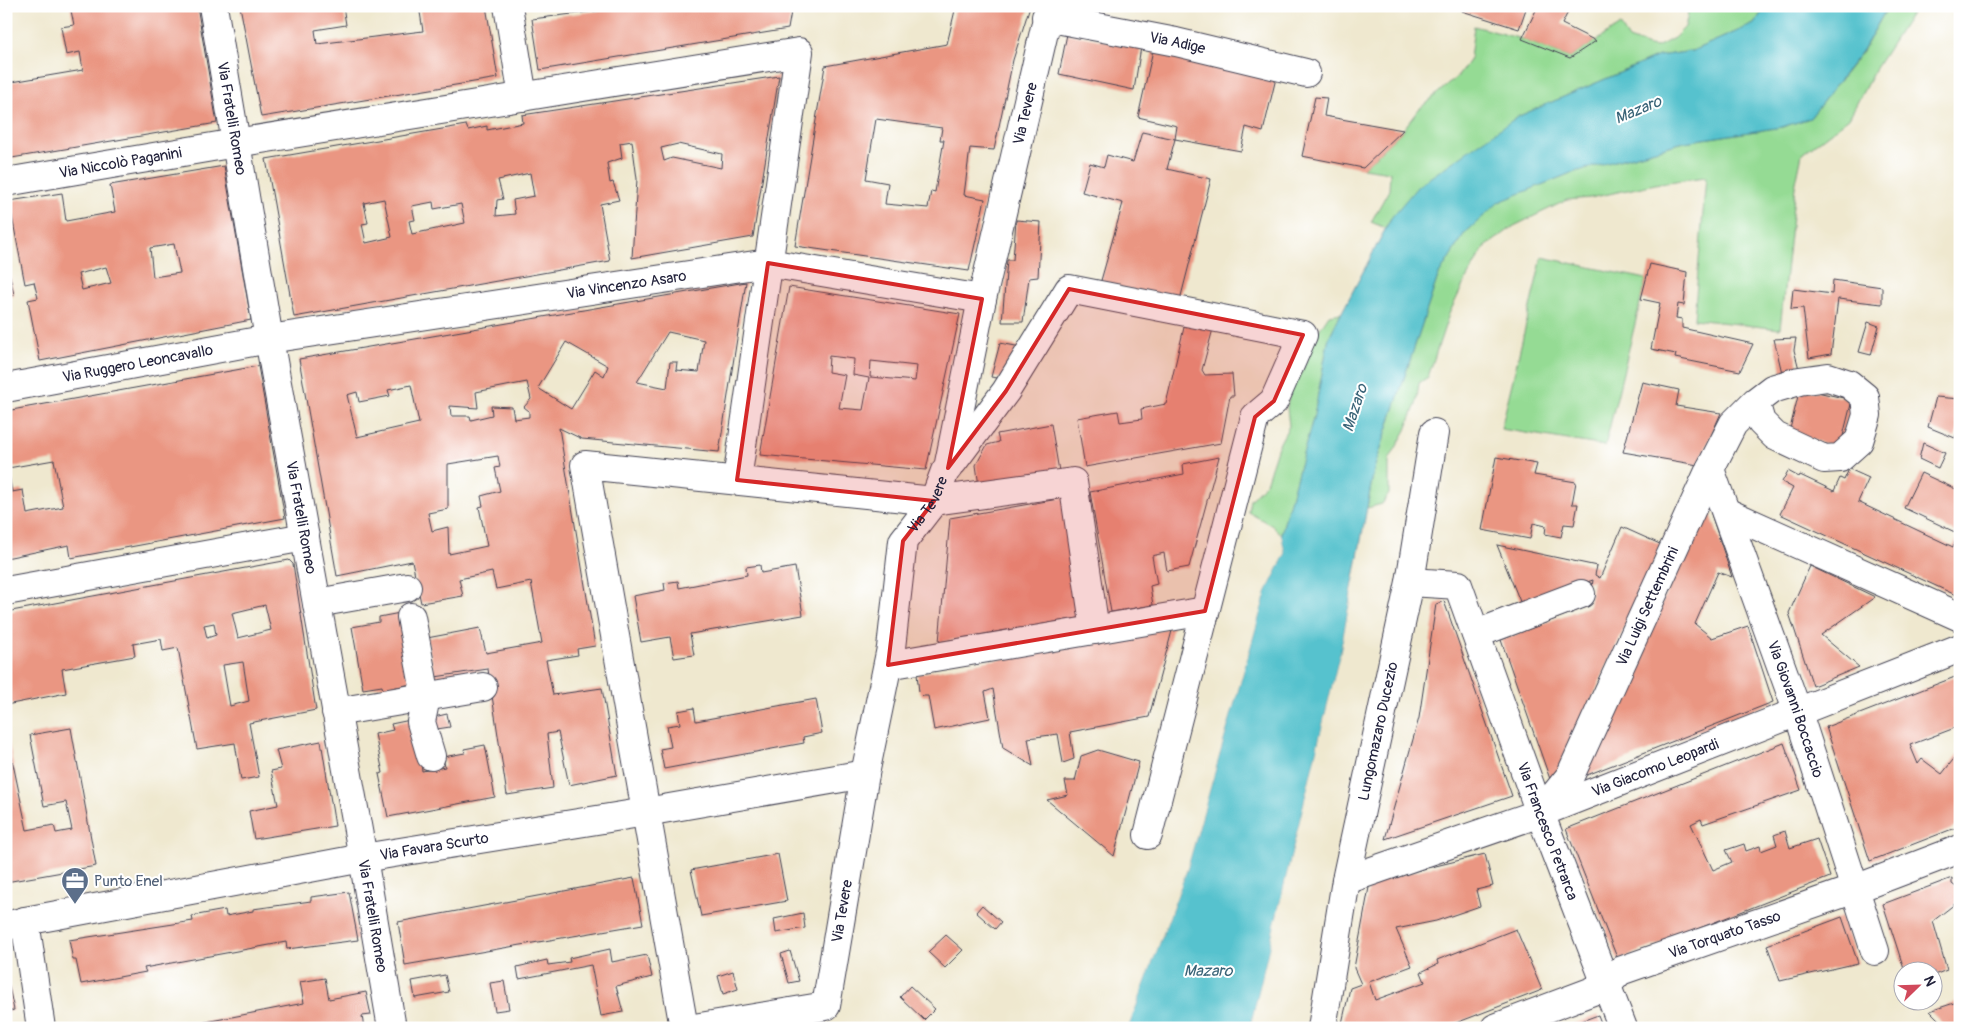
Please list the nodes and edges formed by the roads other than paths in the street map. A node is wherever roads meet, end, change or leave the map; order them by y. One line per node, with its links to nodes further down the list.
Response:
1 (213, 6): 6 (street, Via Fratelli Romeo)
2 (508, 6): 5 (street)
3 (1048, 12): 4 (street, Via Adige); 9 (street, Via Tevere)
4 (1306, 73)
5 (524, 97): 6 (street, Via Niccolò Paganini); 8 (street, Via Niccolò Paganini)
6 (236, 143): 7 (street, Via Niccolò Paganini); 10 (street, Via Fratelli Romeo)
7 (6, 182)
8 (768, 263): 9 (street, Via Vincenzo Asaro); 10 (street, Via Vincenzo Asaro); 16 (street)
9 (982, 299): 14 (street, Via Tevere)
10 (269, 339): 11 (street, Via Ruggero Leoncavallo); 19 (street, Via Fratelli Romeo)
11 (6, 388)
12 (1755, 402): 15 (street, Via Luigi Settembrini)
13 (1434, 433): 20 (street, Lungomazaro Ducezio)
14 (948, 468): 17 (street, Via Tevere); 25 (street)
15 (1710, 469): 18 (street, Via Giovanni Boccaccio); 39 (street, Via Luigi Settembrini)
16 (737, 480): 17 (street); 38 (street)
17 (934, 501): 28 (street); 31 (street, Via Tevere)
18 (1726, 512): 27 (street); 34 (street, Via Giovanni Boccaccio)
19 (305, 537): 22 (street); 24 (street, Via Fratelli Romeo)
20 (1410, 582): 29 (street, Via Francesco Petrarca); 43 (street, Lungomazaro Ducezio)
21 (406, 587): 24 (street)
22 (6, 591)
23 (1581, 594): 29 (street)
24 (316, 603): 35 (street, Via Fratelli Romeo)
25 (1205, 611): 28 (street); 40 (street)
26 (411, 617): 33 (street)
27 (1960, 617)
28 (1095, 630): 31 (street)
29 (1476, 634): 39 (street, Via Francesco Petrarca)
30 (1960, 648): 34 (street, Via Giacomo Leopardi)
31 (888, 665): 37 (street, Via Tevere)
32 (483, 686): 33 (street)
33 (426, 696): 35 (street); 36 (street)
34 (1797, 710): 39 (street, Via Giacomo Leopardi); 44 (street, Via Giovanni Boccaccio)
35 (336, 712): 42 (street, Via Fratelli Romeo)
36 (431, 756)
37 (865, 774): 38 (street, Via Favara Scurto); 51 (street, Via Tevere)
38 (646, 812): 42 (street, Via Favara Scurto); 50 (street)
39 (1540, 813): 43 (street, Via Giacomo Leopardi); 47 (street, Via Francesco Petrarca)
40 (1148, 835)
41 (1960, 848): 44 (street, Via Torquato Tasso)
42 (363, 858): 45 (street, Via Favara Scurto); 49 (street, Via Fratelli Romeo)
43 (1346, 880): 52 (street, Lungomazaro Ducezio)
44 (1855, 889): 46 (street, Via Giovanni Boccaccio); 47 (street, Via Torquato Tasso)
45 (16, 924): 48 (street)
46 (1875, 951)
47 (1606, 986): 53 (street, Via Torquato Tasso); 54 (street, Via Francesco Petrarca)
48 (41, 1028)
49 (392, 1028)
50 (684, 1028)
51 (694, 1028)
52 (1322, 1028)
53 (1495, 1028)
54 (1623, 1028)

